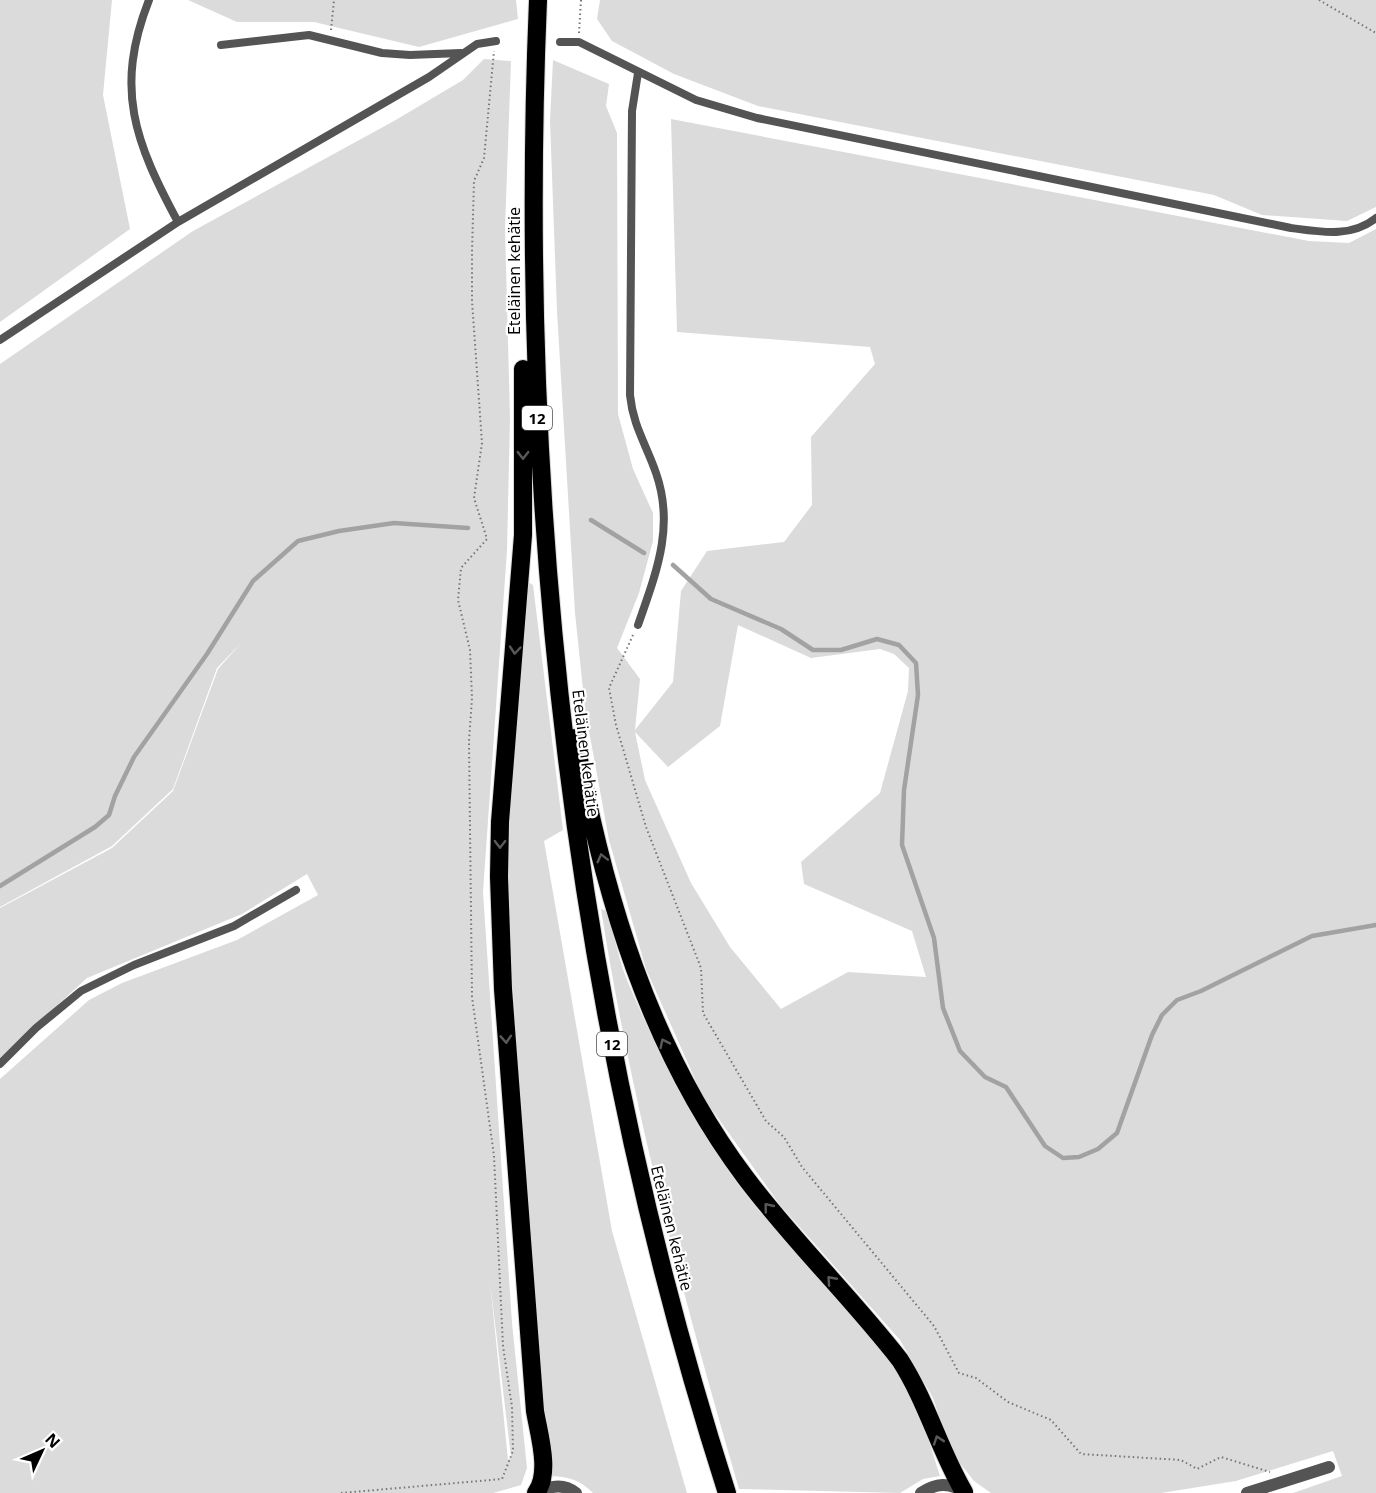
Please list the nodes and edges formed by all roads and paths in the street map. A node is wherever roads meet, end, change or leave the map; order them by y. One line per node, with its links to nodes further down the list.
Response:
1 (149, 0): 15 (lane)
2 (334, 0): 7 (path)
3 (538, 0): 16 (highway, Eteläinen kehätie / 12)
4 (581, 0): 10 (path)
5 (1319, 0): 6 (path)
6 (1376, 33)
7 (330, 39): 11 (lane); 12 (lane)
8 (496, 41): 12 (lane); 25 (path)
9 (560, 42): 10 (lane)
10 (579, 42): 13 (lane)
11 (221, 45)
12 (462, 52): 15 (lane)
13 (638, 73): 14 (lane); 19 (lane)
14 (1376, 218)
15 (178, 222): 17 (lane)
16 (532, 250): 18 (highway, Eteläinen kehätie / 12); 26 (highway, one-way to 26)
17 (0, 340)
18 (547, 585): 24 (highway, one-way to 18); 28 (highway, Eteläinen kehätie / 12)
19 (638, 624): 23 (path)
20 (296, 890): 21 (lane)
21 (0, 1064)
22 (1329, 1467): 23 (street)
23 (1286, 1482): 30 (street)
24 (964, 1492): 29 (street)
25 (341, 1493)
26 (536, 1493): 27 (street)
27 (576, 1493)
28 (727, 1493)
29 (921, 1493)
30 (1247, 1493)

